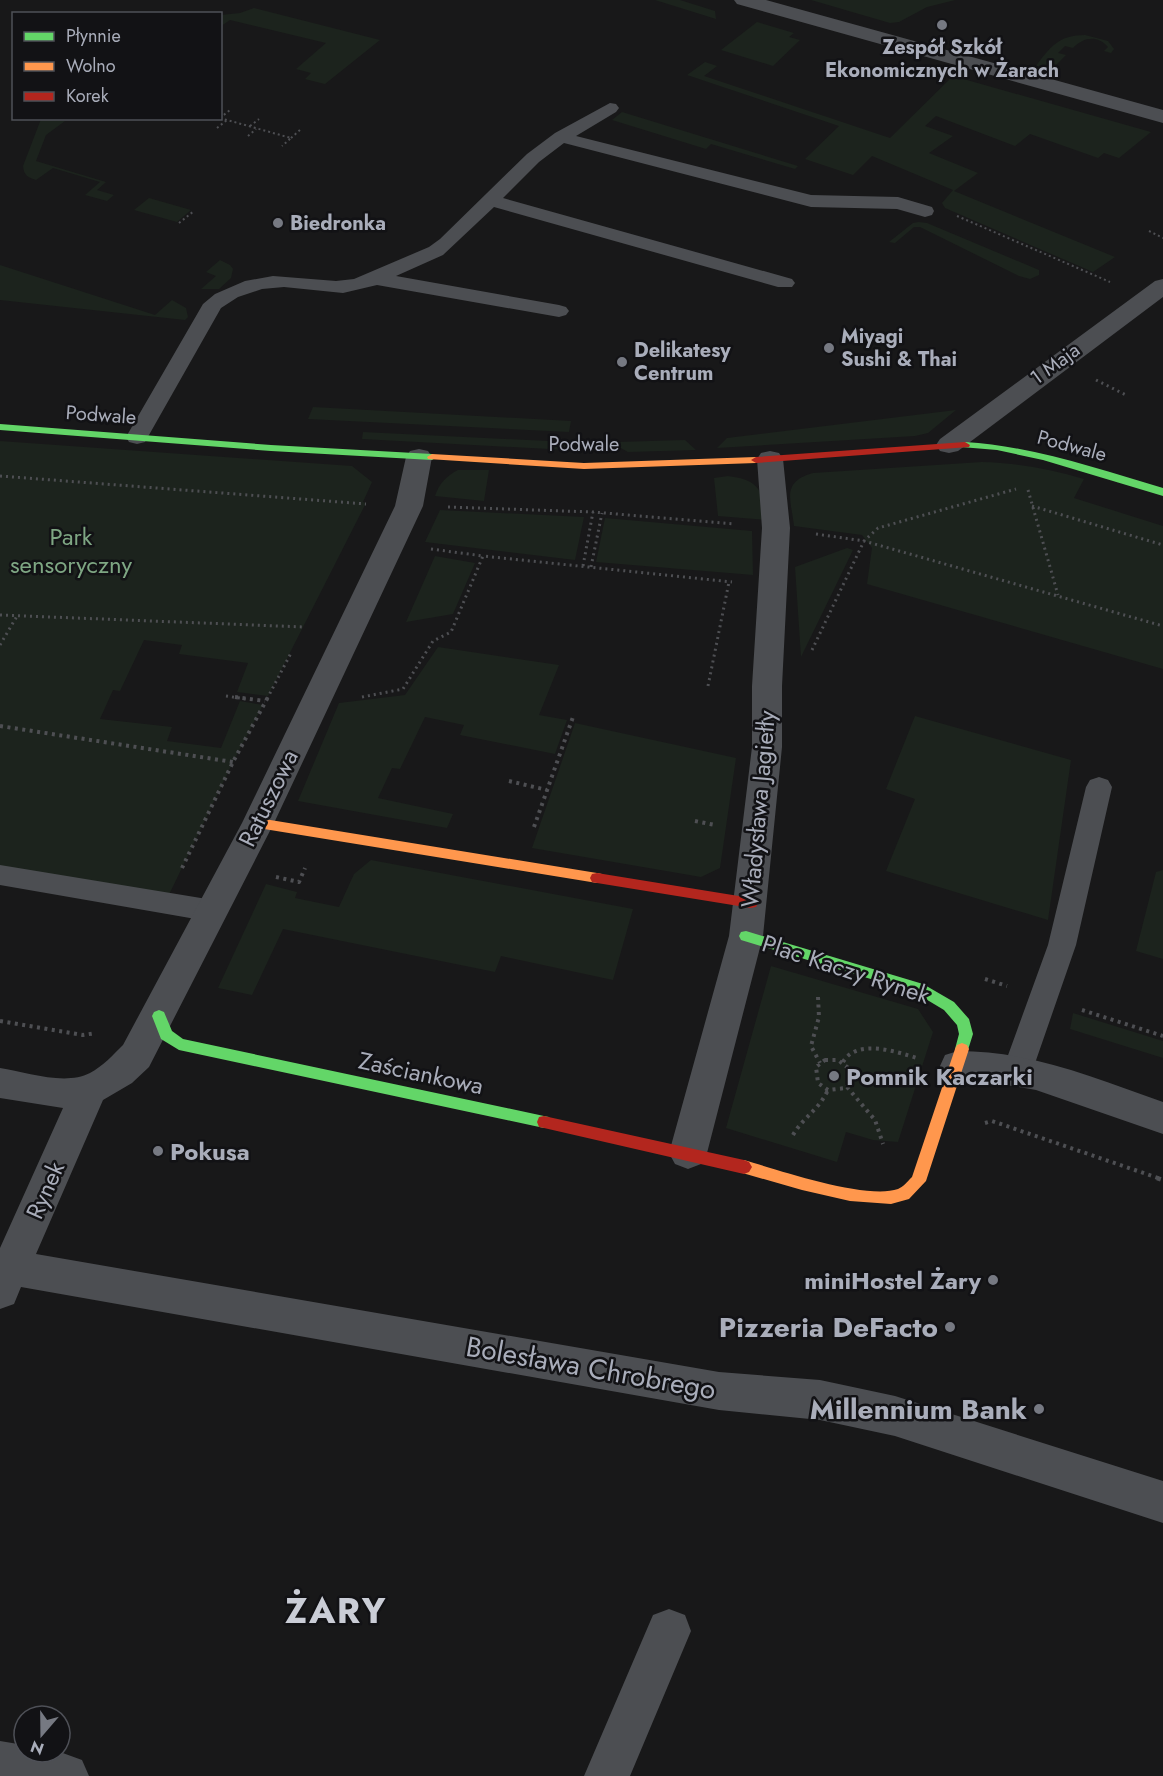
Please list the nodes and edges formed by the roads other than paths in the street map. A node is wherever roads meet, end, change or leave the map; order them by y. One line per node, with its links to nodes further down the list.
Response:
1 (744, 0): 3 (street)
2 (610, 108): 4 (lane)
3 (1163, 117)
4 (561, 137): 5 (lane); 6 (lane)
5 (490, 200): 7 (lane); 8 (lane)
6 (925, 211)
7 (373, 278): 10 (lane); 12 (lane)
8 (785, 283)
9 (1163, 286): 13 (street, 1 Maja)
10 (559, 311)
11 (0, 427): 12 (street, Podwale)
12 (137, 437): 14 (street, Podwale)
13 (949, 445): 15 (street, Podwale); 16 (street, Podwale)
14 (420, 457): 15 (street, Podwale); 18 (street, Ratuszowa)
15 (770, 459): 20 (street, Władysława Jagiełły)
16 (1163, 492)
17 (1100, 787): 25 (lane)
18 (258, 823): 20 (street); 21 (street, Ratuszowa)
19 (0, 875): 21 (lane)
20 (751, 903): 22 (street, Władysława Jagiełły)
21 (213, 911): 23 (street, Ratuszowa)
22 (746, 936): 24 (street, Plac Kaczy Rynek); 29 (street, Władysława Jagiełły)
23 (159, 1016): 27 (street, Ratuszowa); 29 (street, Zaściankowa)
24 (958, 1066): 25 (street); 29 (street, Plac Kaczy Rynek)
25 (1018, 1069): 28 (street)
26 (0, 1083): 27 (street)
27 (77, 1092): 30 (street, Rynek)
28 (1163, 1118)
29 (688, 1153)
30 (5, 1279): 31 (street, Bolesława Chrobrego)
31 (1163, 1502)
32 (669, 1631): 35 (street)
33 (0, 1764): 34 (street)
34 (66, 1776)
35 (608, 1776)

